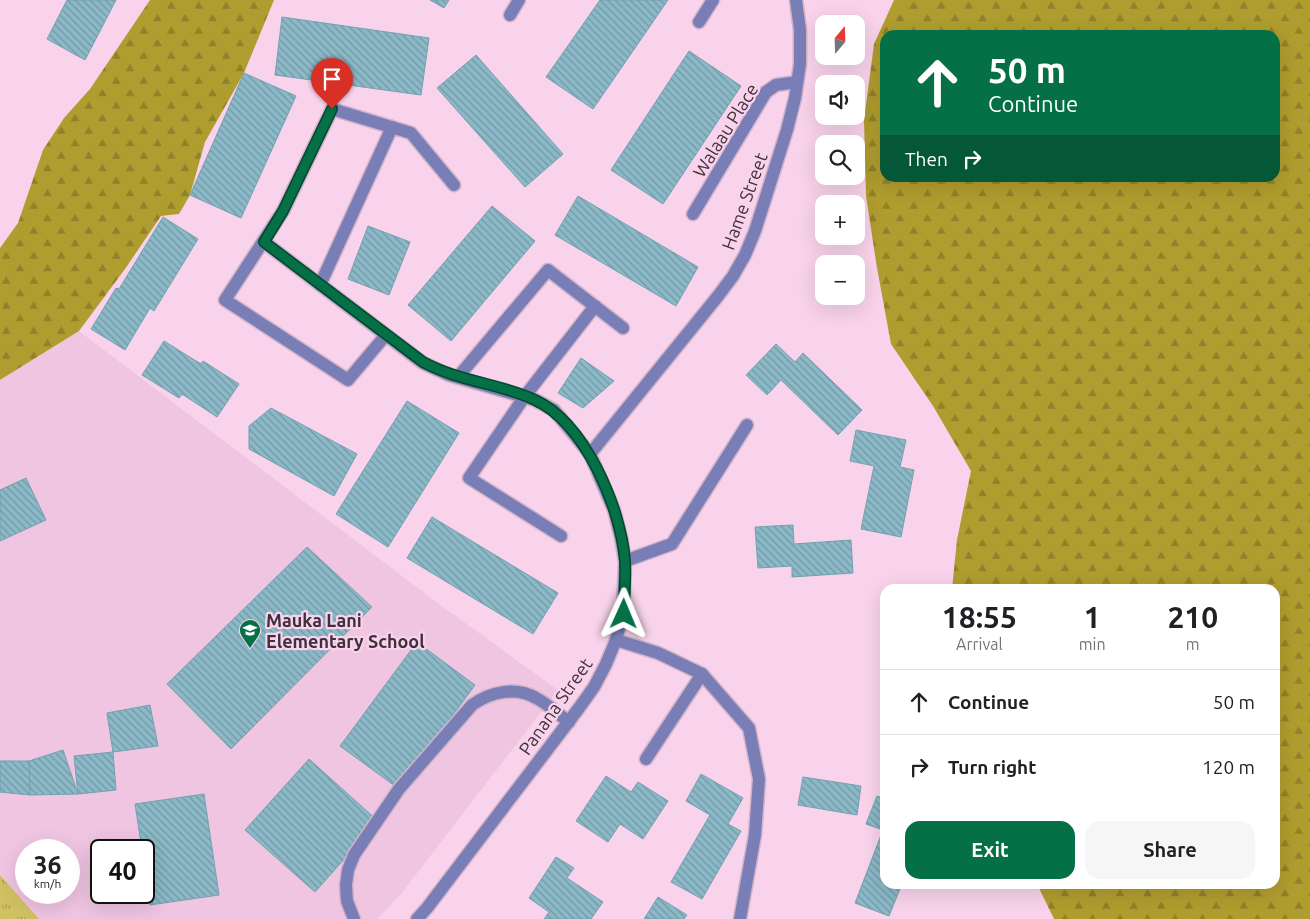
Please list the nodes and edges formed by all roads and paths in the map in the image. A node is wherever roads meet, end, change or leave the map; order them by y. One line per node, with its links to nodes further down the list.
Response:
1 (519, 0): 4 (street)
2 (713, 0): 5 (street)
3 (796, 0): 6 (street, Hame Street)
4 (510, 15)
5 (699, 22)
6 (797, 82): 9 (street, Walaau Place); 18 (street, Hame Street)
7 (392, 127): 8 (street); 10 (street); 11 (street)
8 (454, 185)
9 (693, 214)
10 (264, 242): 11 (street, Panana Street); 14 (street)
11 (320, 285): 14 (street, Panana Street)
12 (595, 306): 13 (street); 15 (street); 16 (street)
13 (623, 328)
14 (385, 336): 15 (street, Panana Street)
15 (458, 377): 16 (street, Panana Street)
16 (525, 396): 18 (street, Panana Street); 19 (street)
17 (747, 425): 20 (street)
18 (590, 454): 20 (street, Panana Street)
19 (561, 536)
20 (625, 561): 21 (street, Panana Street)
21 (616, 640): 22 (street); 23 (street, Panana Street)
22 (702, 674): 24 (street); 27 (street)
23 (568, 722): 25 (street); 26 (street, Panana Street)
24 (646, 759)
25 (354, 919)
26 (417, 919)
27 (740, 919)

